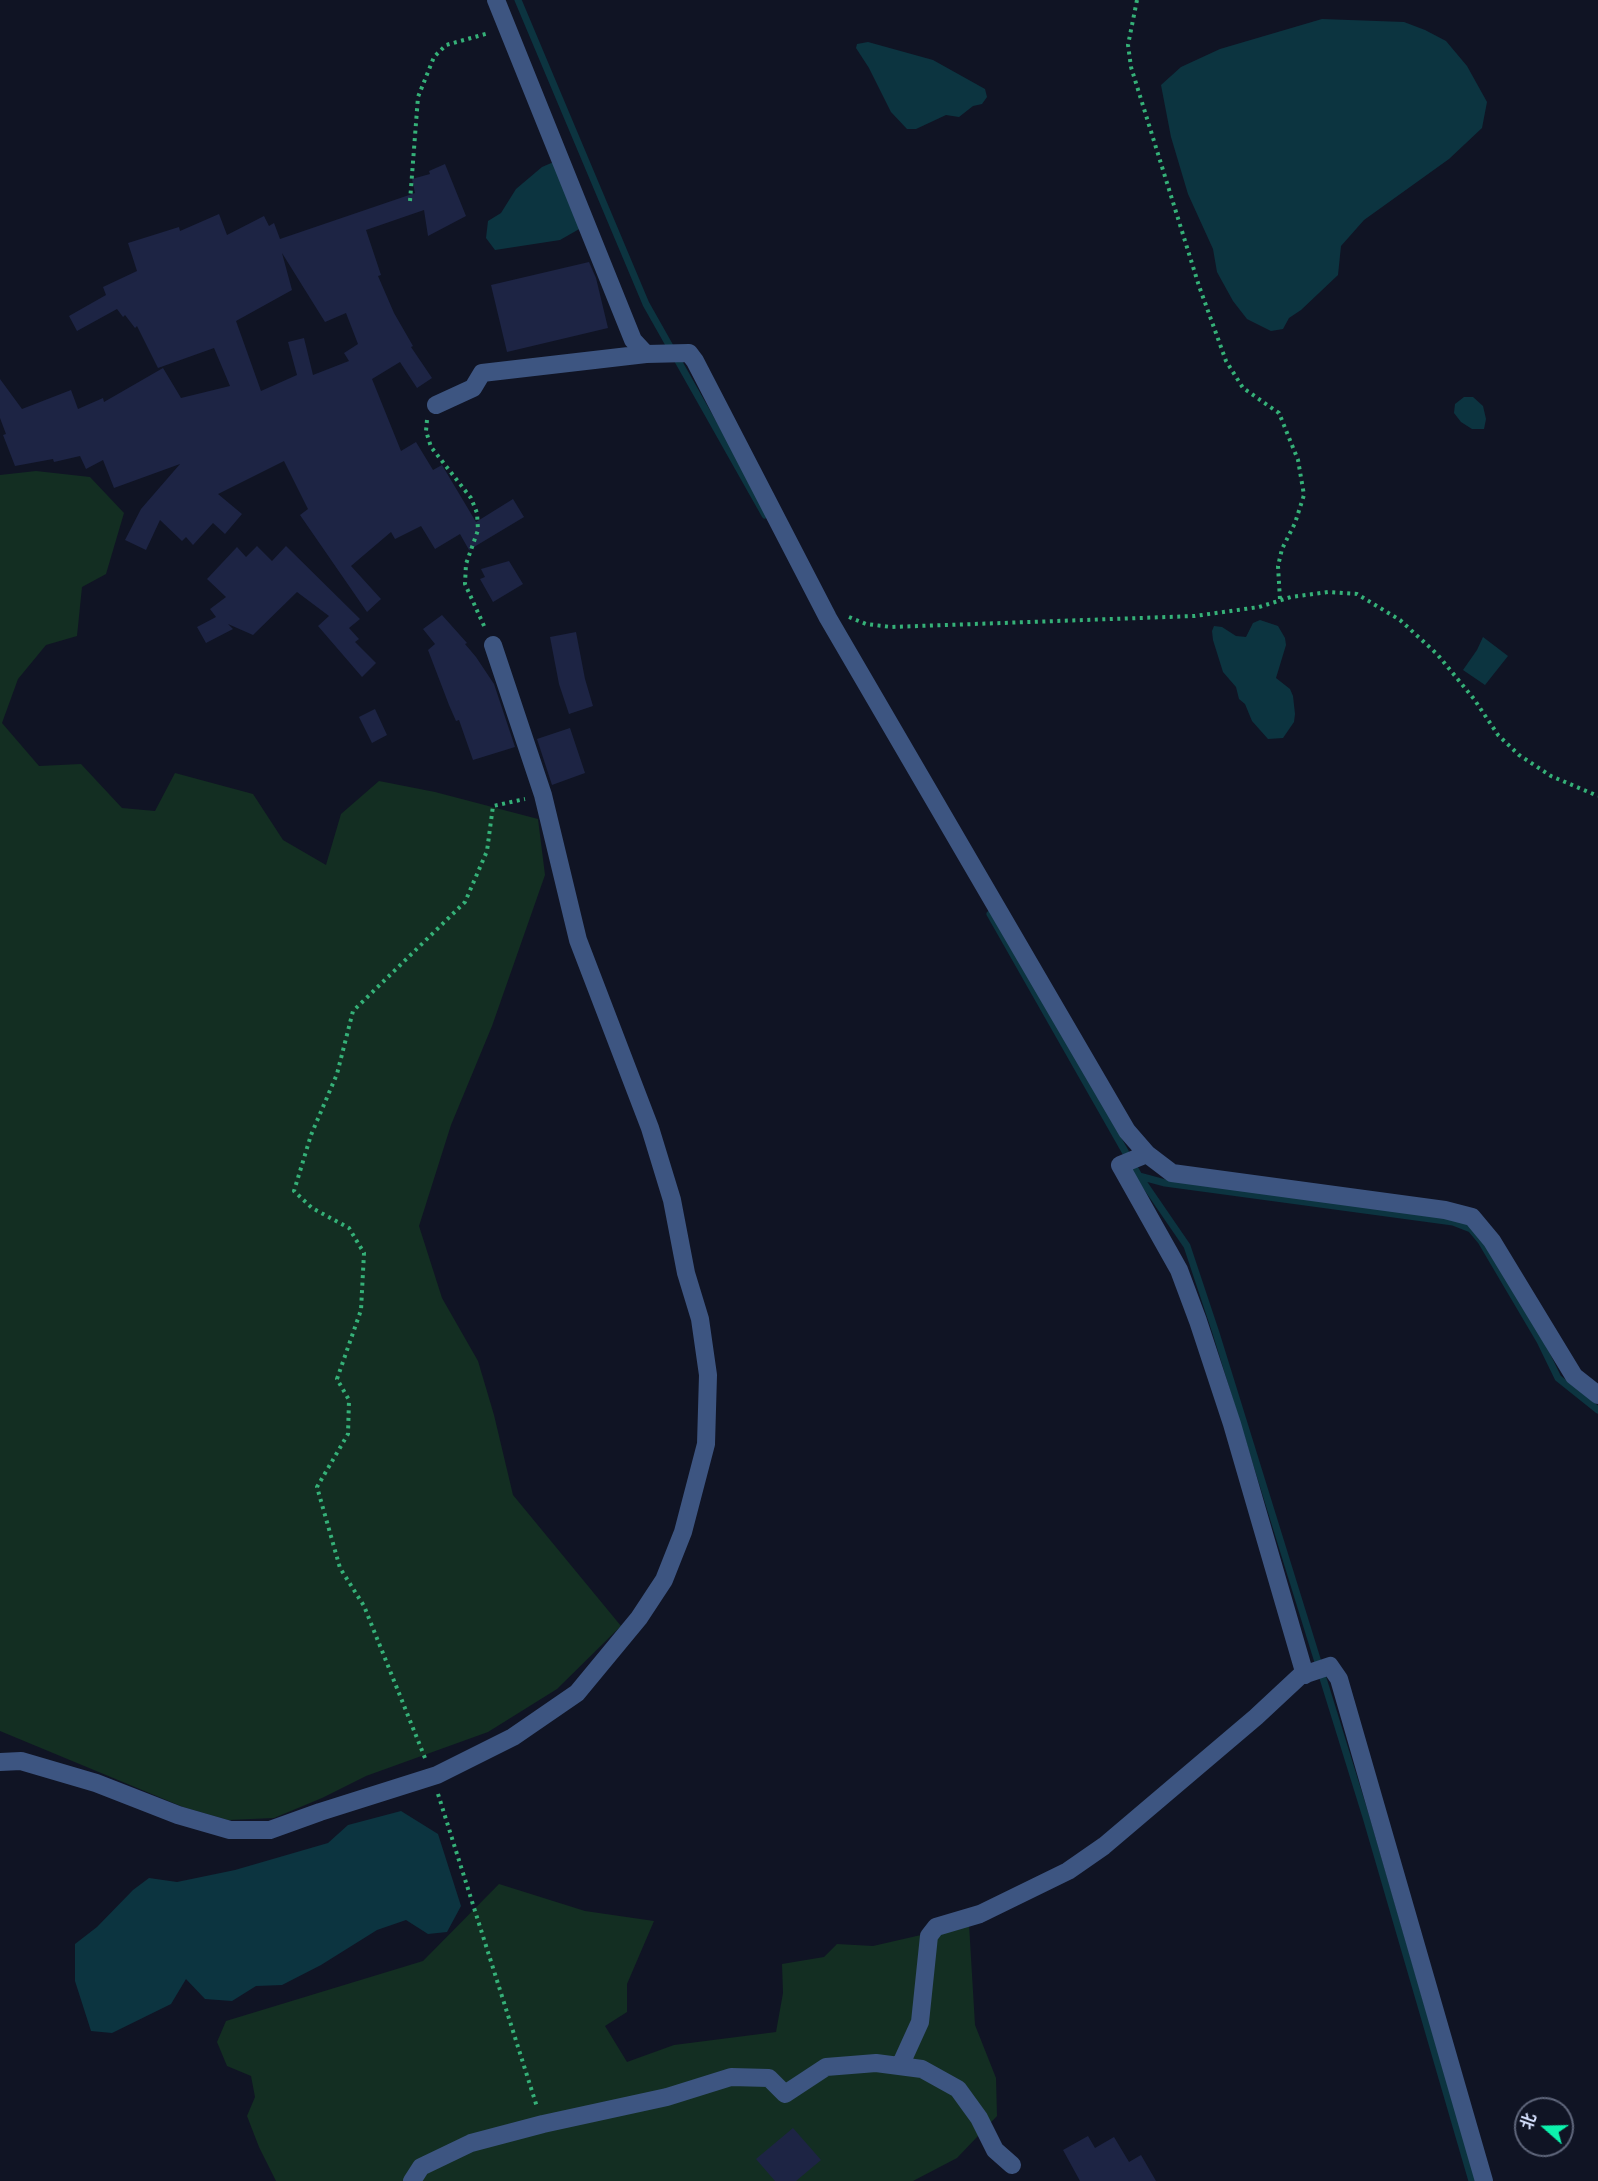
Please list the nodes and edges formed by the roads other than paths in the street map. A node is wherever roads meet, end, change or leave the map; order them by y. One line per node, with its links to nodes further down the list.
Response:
1 (496, 0): 2 (street)
2 (655, 354): 3 (street); 5 (street)
3 (436, 405)
4 (493, 645): 8 (street)
5 (1143, 1155): 6 (street); 7 (street)
6 (1598, 1395)
7 (1308, 1674): 9 (street); 12 (street)
8 (0, 1762)
9 (900, 2066): 10 (street); 11 (street)
10 (1012, 2165)
11 (412, 2181)
12 (1484, 2181)

